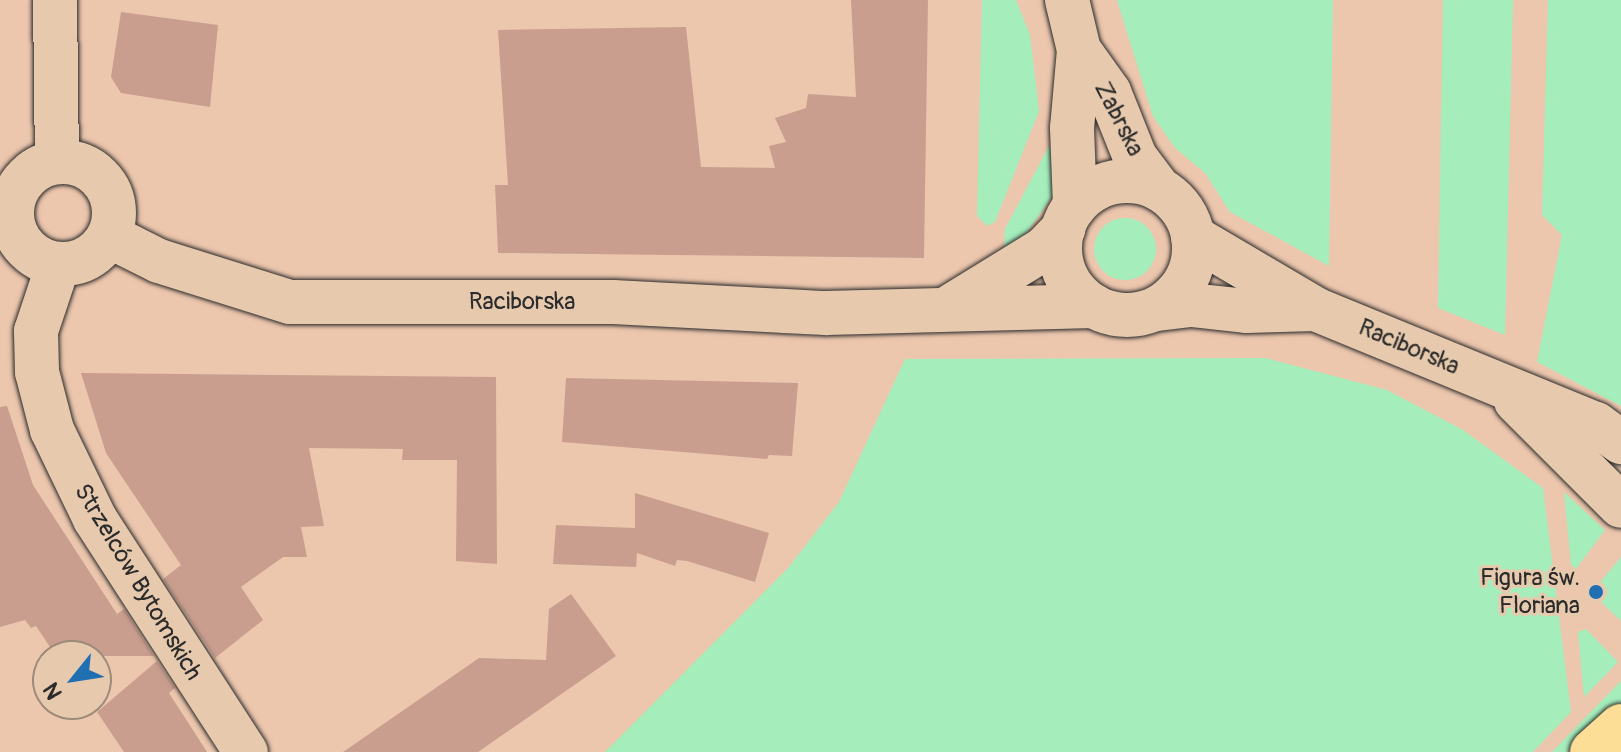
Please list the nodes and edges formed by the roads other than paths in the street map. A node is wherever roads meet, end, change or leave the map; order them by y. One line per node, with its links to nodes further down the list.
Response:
1 (55, 0): 4 (street)
2 (1067, 0): 3 (street, Zabrska)
3 (1079, 50): 5 (street, Zabrska); 7 (street, Zabrska)
4 (57, 162): 6 (street); 8 (street)
5 (1159, 189): 7 (street); 9 (street)
6 (5, 216): 10 (street)
7 (1069, 217): 11 (street); 12 (street, Raciborska)
8 (109, 236): 10 (street); 12 (street, Raciborska)
9 (1193, 237): 13 (street); 14 (street, Raciborska)
10 (58, 265): 19 (street, Strzelców Bytomskich)
11 (1094, 306): 12 (street, Raciborska); 13 (street)
12 (948, 308)
13 (1157, 309): 14 (street, Raciborska)
14 (1315, 309): 15 (street, Raciborska)
15 (1503, 387): 16 (street, Raciborska); 17 (street, Raciborska)
16 (1621, 442)
17 (1621, 506)
18 (1621, 726): 20 (main road)
19 (246, 752)
20 (1592, 752)

